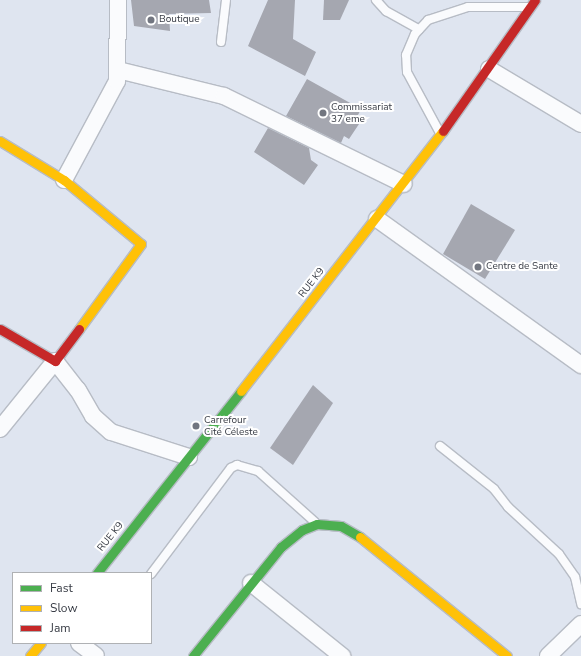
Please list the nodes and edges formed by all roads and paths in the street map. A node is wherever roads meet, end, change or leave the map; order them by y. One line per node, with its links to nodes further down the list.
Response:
1 (118, 0): 8 (street)
2 (226, 0): 6 (lane)
3 (376, 0): 5 (lane)
4 (532, 3): 5 (lane); 7 (street, RUE K9)
5 (420, 29): 10 (lane)
6 (221, 42)
7 (489, 69): 9 (street); 10 (street, RUE K9)
8 (118, 70): 12 (street); 13 (street)
9 (581, 124)
10 (440, 134): 13 (street, RUE K9)
11 (0, 141): 12 (street)
12 (64, 180): 16 (street)
13 (404, 184): 14 (street, RUE K9)
14 (377, 219): 17 (street); 20 (street, RUE K9)
15 (0, 329): 16 (street)
16 (55, 361): 18 (street); 20 (street)
17 (581, 366)
18 (0, 429)
19 (440, 446): 25 (lane)
20 (189, 458): 22 (street, RUE K9)
21 (317, 524): 23 (lane); 24 (street); 33 (street)
22 (98, 572)
23 (152, 573)
24 (251, 583): 31 (street); 32 (street)
25 (581, 604)
26 (581, 624): 34 (street)
27 (40, 644): 29 (street)
28 (80, 644): 30 (street)
29 (30, 656)
30 (96, 656)
31 (193, 656)
32 (342, 656)
33 (507, 656)
34 (548, 656)

